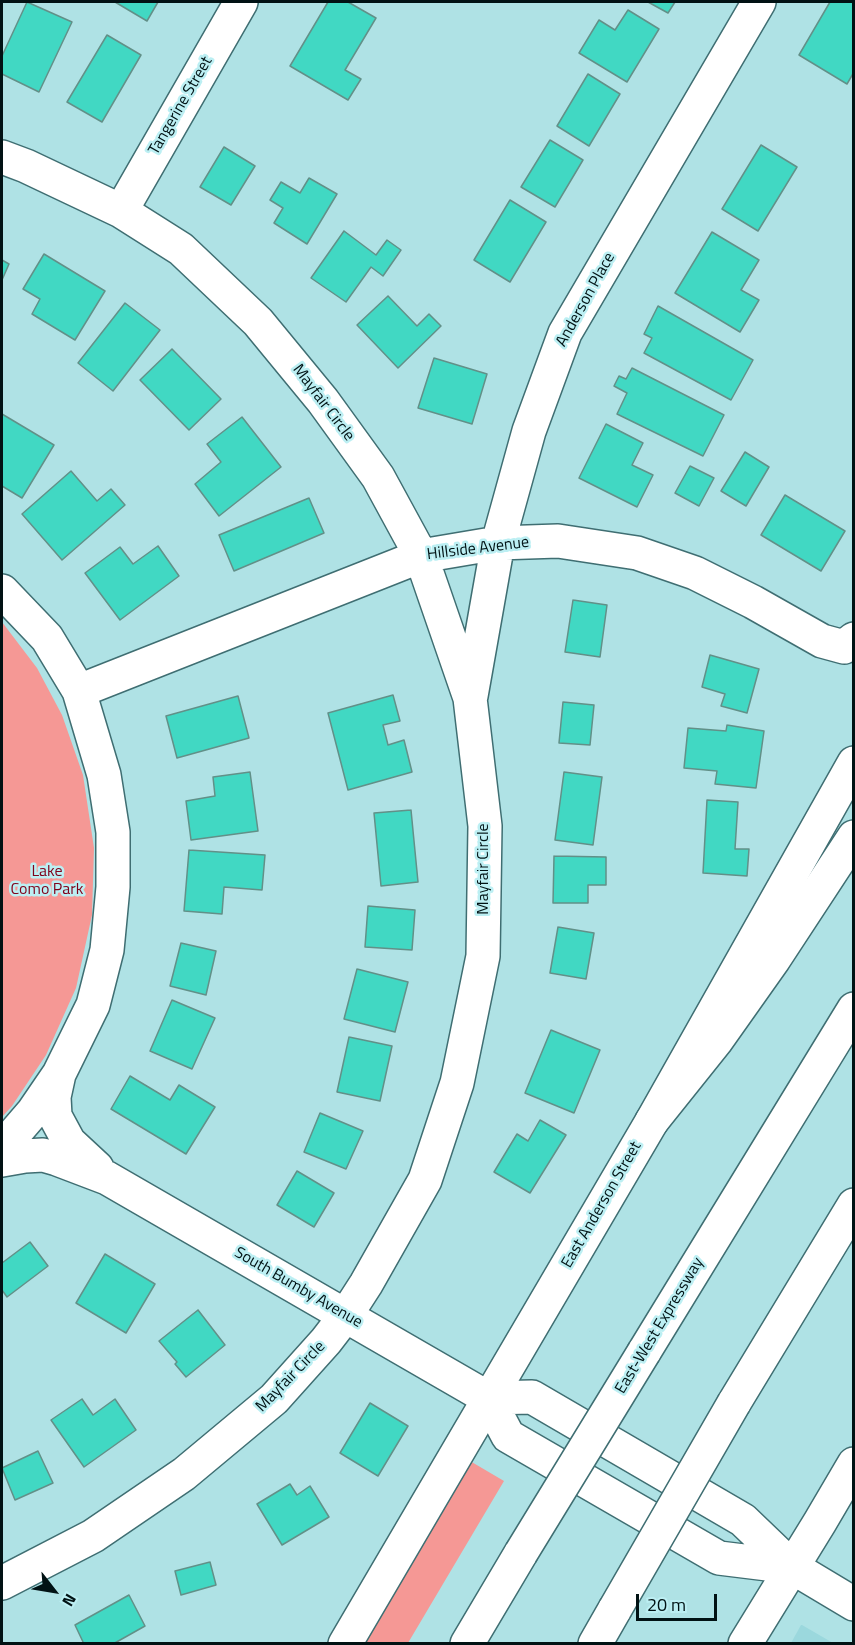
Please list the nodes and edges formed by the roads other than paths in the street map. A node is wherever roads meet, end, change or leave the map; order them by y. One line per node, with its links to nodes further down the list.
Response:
1 (241, 2): 4 (main road, Tangerine Street)
2 (759, 2): 5 (main road, Anderson Place)
3 (2, 157): 4 (main road, Mayfair Circle)
4 (121, 211): 6 (main road, Mayfair Circle)
5 (498, 543): 6 (main road, Hillside Avenue); 8 (main road, Hillside Avenue); 10 (main road, Anderson Place)
6 (421, 556): 9 (main road, Hillside Avenue); 10 (main road, Mayfair Circle)
7 (2, 591): 9 (main road)
8 (849, 643)
9 (79, 691): 14 (main road)
10 (470, 698): 20 (main road, Mayfair Circle)
11 (854, 763): 15 (main road, East Anderson Street)
12 (854, 837): 15 (main road)
13 (854, 1009): 27 (main road, East-West Expressway, bridge)
14 (58, 1074): 16 (main road); 18 (main road, South Bumby Avenue)
15 (652, 1120): 21 (main road, East Anderson Street)
16 (2, 1148)
17 (2, 1160): 18 (main road, South Bumby Avenue)
18 (107, 1178): 20 (main road, South Bumby Avenue)
19 (854, 1205): 28 (main road, bridge)
20 (346, 1316): 21 (main road, South Bumby Avenue); 24 (main road, Mayfair Circle)
21 (488, 1398): 23 (main road); 23 (main road); 26 (main road, East Anderson Street)
22 (854, 1464): 23 (main road)
23 (792, 1567): 25 (main road); 29 (main road)
24 (2, 1583)
25 (854, 1604)
26 (345, 1644)
27 (467, 1644)
28 (595, 1644)
29 (745, 1644)

